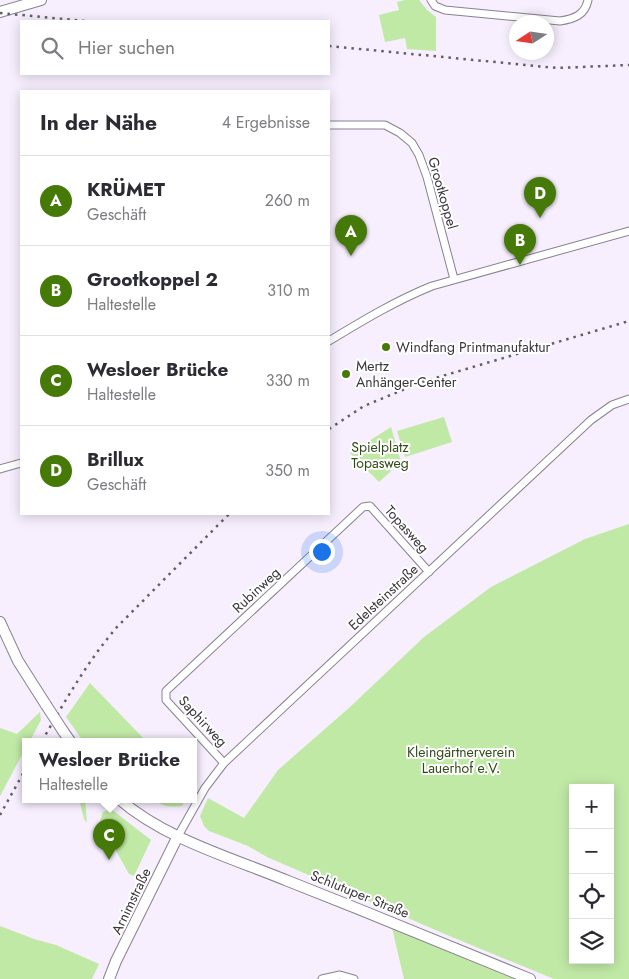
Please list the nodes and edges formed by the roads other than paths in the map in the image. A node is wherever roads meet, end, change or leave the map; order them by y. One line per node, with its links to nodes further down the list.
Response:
1 (41, 0): 4 (main road)
2 (431, 0): 3 (street)
3 (588, 0)
4 (0, 12)
5 (330, 124): 7 (street, Grootkoppel)
6 (629, 231): 7 (street)
7 (454, 279): 8 (street)
8 (330, 340)
9 (629, 399): 13 (street, Edelsteinstraße)
10 (20, 463): 11 (street)
11 (0, 469)
12 (367, 506): 13 (street, Topasweg); 15 (street, Rubinweg)
13 (429, 572): 17 (street, Edelsteinstraße)
14 (0, 622): 16 (main road, bridge)
15 (165, 696): 17 (street, Saphirweg)
16 (68, 738)
17 (224, 763): 18 (street, Edelsteinstraße)
18 (197, 802)
19 (124, 803): 21 (main road, Schlutuper Straße)
20 (197, 803): 21 (street, Edelsteinstraße)
21 (178, 836): 22 (main road, Arnimstraße); 25 (main road, Schlutuper Straße)
22 (109, 979)
23 (322, 979): 24 (street)
24 (354, 979)
25 (530, 979)

